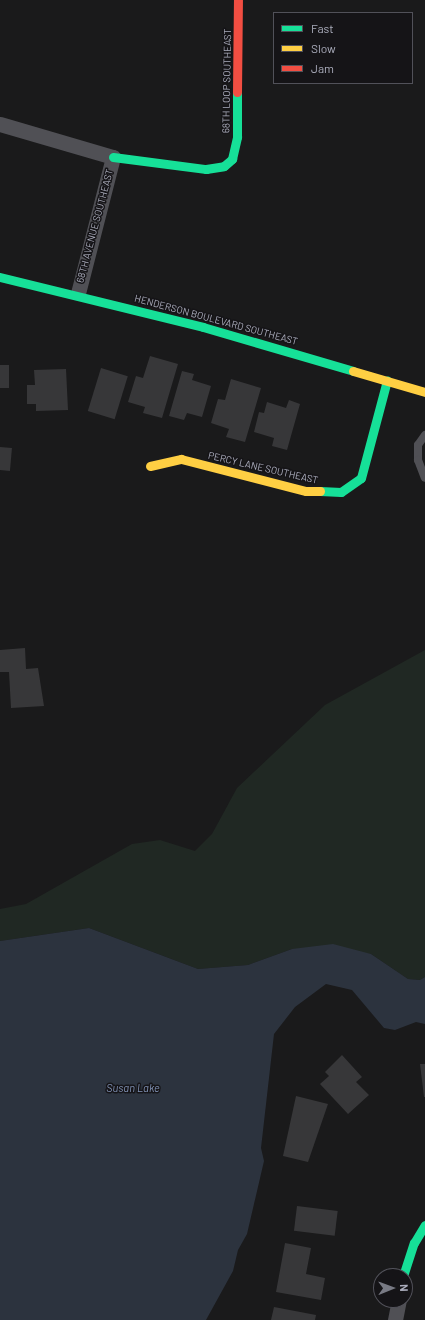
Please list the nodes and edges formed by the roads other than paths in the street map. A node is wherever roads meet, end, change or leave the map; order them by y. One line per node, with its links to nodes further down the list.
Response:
1 (238, 0): 3 (street, 68TH LOOP SOUTHEAST)
2 (0, 124): 3 (street, 68TH AVENUE SOUTHEAST)
3 (114, 157): 5 (street, 68TH AVENUE SOUTHEAST)
4 (0, 277): 5 (street, HENDERSON BOULEVARD SOUTHEAST)
5 (78, 293): 6 (street, HENDERSON BOULEVARD SOUTHEAST)
6 (387, 380): 7 (street, HENDERSON BOULEVARD SOUTHEAST); 9 (street, PERCY LANE SOUTHEAST)
7 (425, 392)
8 (425, 435): 10 (lane)
9 (150, 466)
10 (425, 478)
11 (425, 1225): 12 (street)
12 (406, 1268)
13 (397, 1308): 14 (street)
14 (395, 1320)

